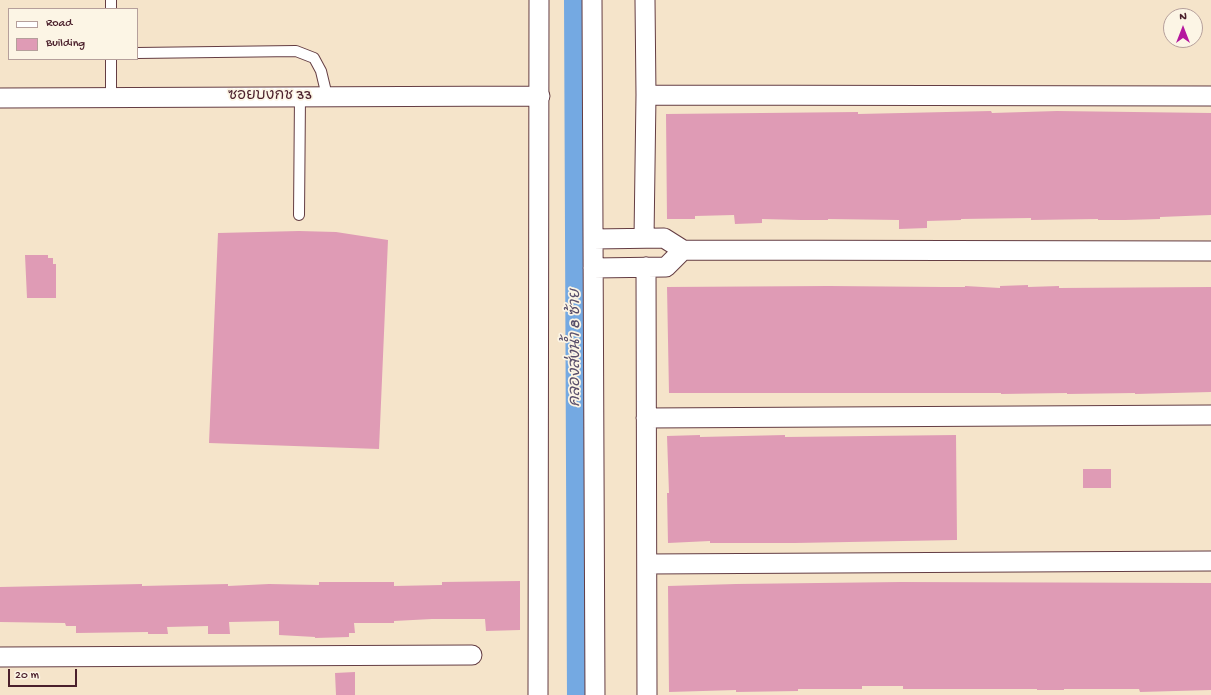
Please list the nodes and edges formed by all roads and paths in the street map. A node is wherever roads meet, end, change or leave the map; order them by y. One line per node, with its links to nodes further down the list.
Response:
1 (539, 0): 9 (street)
2 (592, 0): 15 (street)
3 (645, 0): 6 (street)
4 (138, 53): 8 (lane)
5 (111, 60): 12 (lane)
6 (646, 95): 10 (street); 14 (street)
7 (300, 96): 8 (street, ซอยบงกช 33); 12 (street, ซอยบงกช 33); 13 (lane)
8 (327, 96): 9 (street, ซอยบงกช 33)
9 (540, 96): 26 (street)
10 (1211, 96)
11 (0, 98): 12 (street, ซอยบงกช 33)
12 (111, 98)
13 (299, 215)
14 (644, 238): 15 (street); 16 (street)
15 (593, 239): 19 (street)
16 (683, 250): 17 (street); 18 (street)
17 (1211, 251)
18 (646, 267): 19 (street); 21 (street)
19 (593, 268): 27 (street)
20 (1211, 415): 21 (street)
21 (646, 418): 23 (street)
22 (1211, 561): 23 (street)
23 (646, 564): 28 (street)
24 (472, 655): 25 (street)
25 (0, 657)
26 (538, 695)
27 (595, 695)
28 (647, 695)

